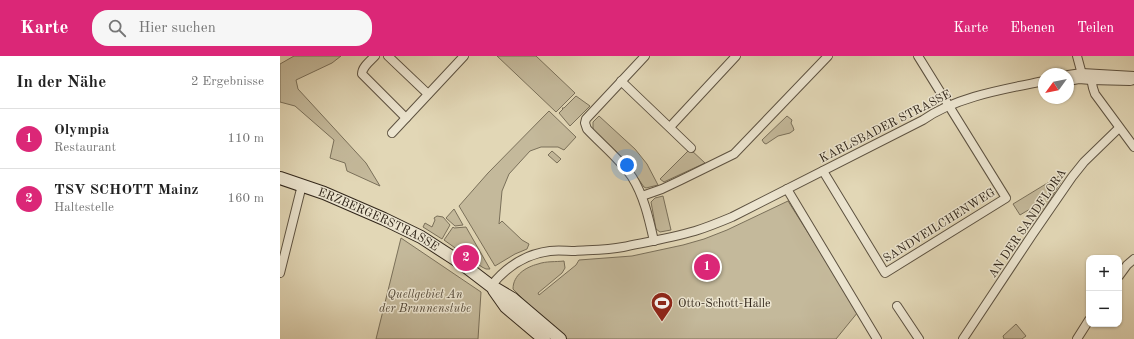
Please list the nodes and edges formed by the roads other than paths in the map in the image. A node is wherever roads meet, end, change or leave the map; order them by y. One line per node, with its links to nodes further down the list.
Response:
1 (375, 56): 18 (street)
2 (388, 56): 16 (street)
3 (464, 56): 16 (street)
4 (645, 56): 14 (street)
5 (736, 56): 19 (street)
6 (828, 56): 28 (street)
7 (918, 56): 17 (street)
8 (1077, 56): 11 (street)
9 (1074, 76): 11 (street)
10 (1134, 76): 11 (street)
11 (1086, 77): 12 (street); 13 (street); 20 (street)
12 (1074, 80)
13 (1134, 80)
14 (621, 81): 19 (street); 28 (street)
15 (1038, 82): 17 (street, KARLSBADER STRASSE)
16 (428, 94): 18 (street)
17 (948, 106): 24 (street, KARLSBADER STRASSE); 24 (street, SANDVEILCHENWEG)
18 (406, 118): 21 (street)
19 (670, 127): 23 (street)
20 (1119, 128): 22 (street); 40 (street, AN DER SANDFLORA)
21 (392, 132)
22 (1134, 147)
23 (691, 148)
24 (823, 171): 27 (street, KARLSBADER STRASSE)
25 (280, 178): 26 (main road, ERZBERGERSTRASSE)
26 (302, 185): 32 (street); 33 (main road, ERZBERGERSTRASSE)
27 (787, 189): 29 (street, KARLSBADER STRASSE); 38 (street)
28 (642, 196): 29 (street)
29 (654, 241): 33 (street, KARLSBADER STRASSE)
30 (1134, 259): 31 (street)
31 (1122, 272)
32 (280, 273)
33 (491, 286): 36 (main road, ERZBERGERSTRASSE); 37 (main road, ERZBERGERSTRASSE)
34 (897, 306): 39 (street)
35 (1086, 325): 41 (street)
36 (544, 339)
37 (560, 339)
38 (877, 339)
39 (919, 339)
40 (963, 339)
41 (1077, 339)

